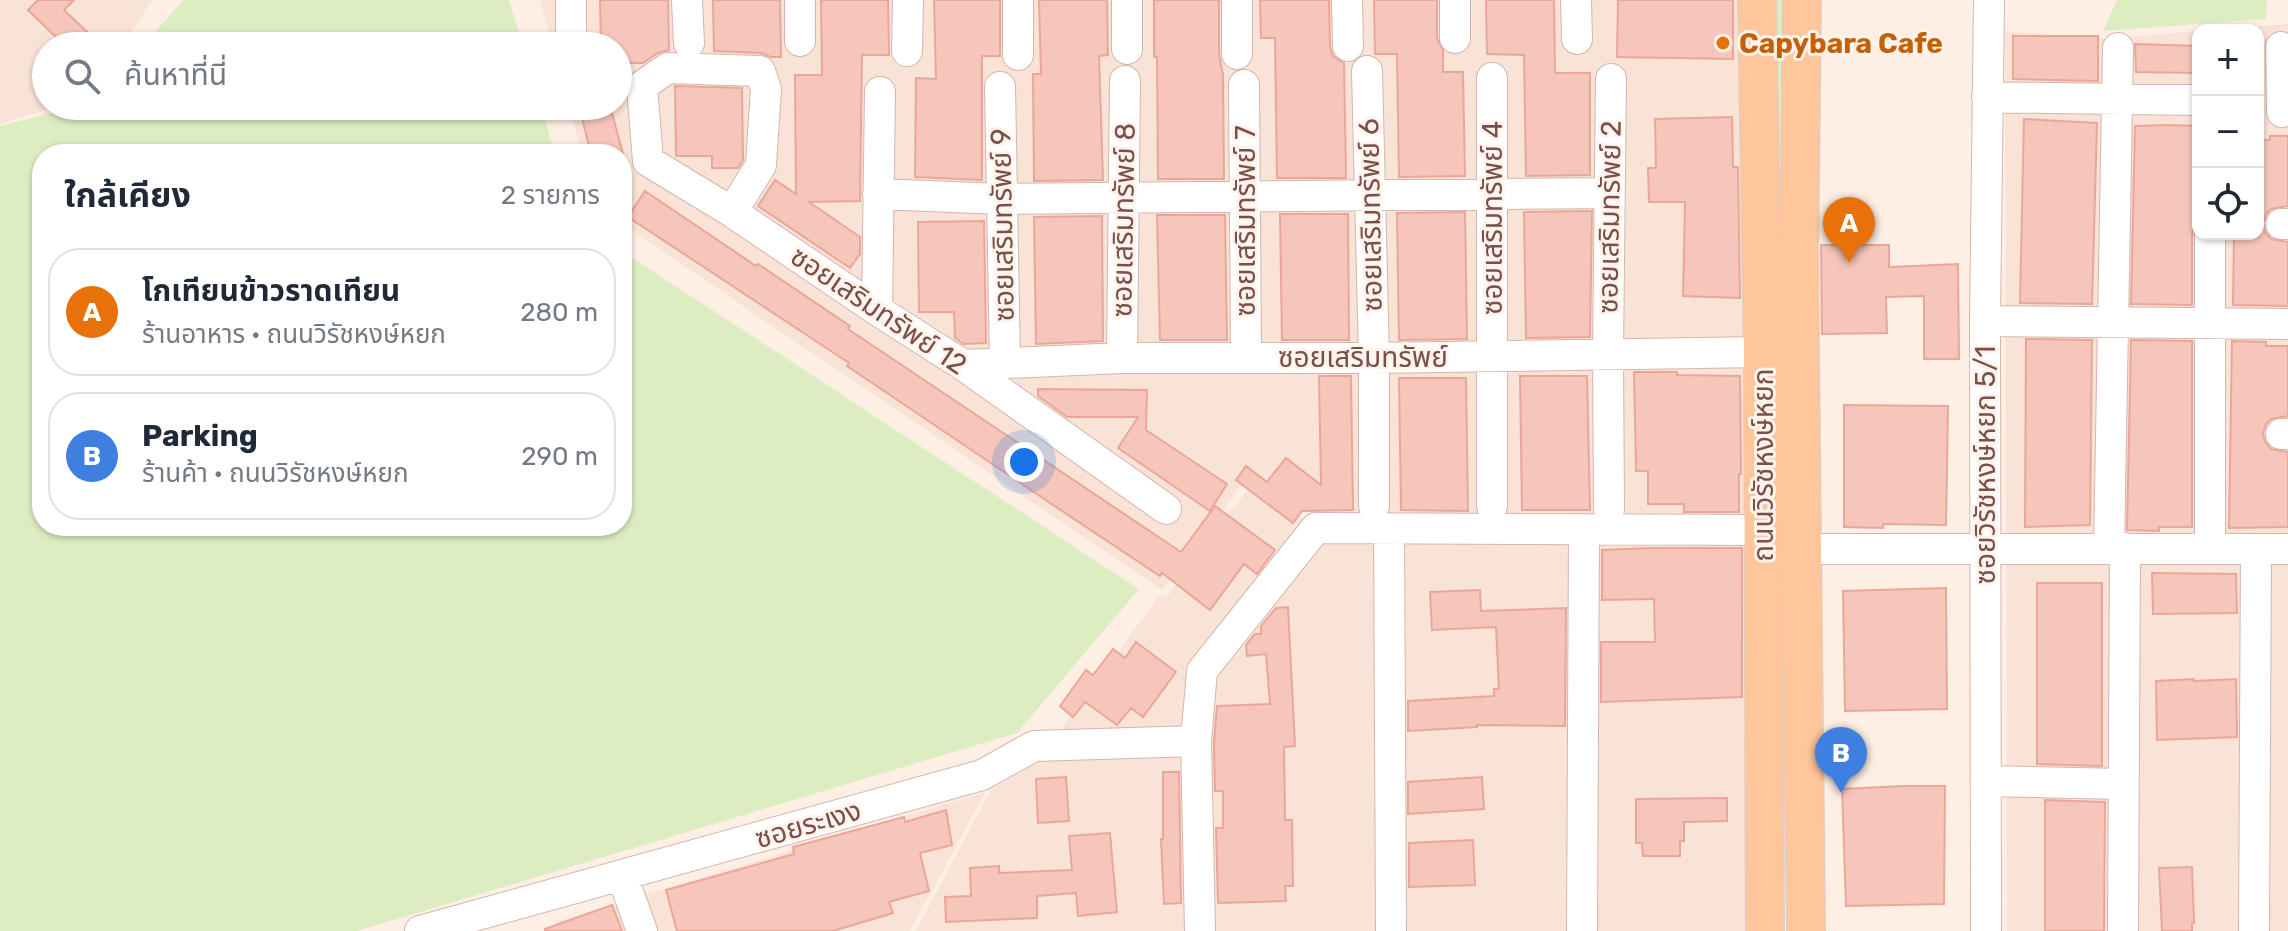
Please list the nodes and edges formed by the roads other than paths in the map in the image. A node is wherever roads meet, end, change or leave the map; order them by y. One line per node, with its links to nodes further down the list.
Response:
1 (571, 0): 14 (street)
2 (687, 0): 18 (street)
3 (800, 0): 17 (street)
4 (908, 0): 23 (street)
5 (1018, 0): 25 (street)
6 (1127, 0): 22 (street)
7 (1237, 0): 24 (street)
8 (1347, 0): 19 (street)
9 (1455, 0): 15 (street)
10 (1576, 0): 16 (street)
11 (1757, 0): 47 (main road, ถนนวิรัชหงษ์หยก)
12 (1802, 0): 46 (main road, ถนนวิรัชหงษ์หยก)
13 (1989, 0): 33 (street, ซอยวิรัชหงษ์หยก 5/1)
14 (571, 32)
15 (1455, 38)
16 (1577, 39)
17 (800, 41)
18 (689, 43)
19 (1348, 46)
20 (2281, 47): 36 (street)
21 (2118, 48): 34 (street)
22 (1127, 49)
23 (907, 51)
24 (1237, 54)
25 (1018, 55)
26 (1367, 71): 39 (street, ซอยเสริมทรัพย์ 6)
27 (1492, 78): 40 (street, ซอยเสริมทรัพย์ 4)
28 (1611, 79): 37 (street, ซอยเสริมทรัพย์ 2)
29 (1125, 81): 41 (street, ซอยเสริมทรัพย์ 8)
30 (1244, 85): 42 (street, ซอยเสริมทรัพย์ 7)
31 (1000, 87): 43 (street, ซอยเสริมทรัพย์ 9)
32 (880, 92): 38 (street)
33 (1987, 97): 34 (street); 49 (street, ซอยวิรัชหงษ์หยก 5/1)
34 (2117, 97): 35 (street); 50 (street)
35 (2192, 100)
36 (2276, 112)
37 (1609, 193): 40 (street); 54 (street, ซอยเสริมทรัพย์ 2)
38 (878, 194): 43 (street); 48 (street)
39 (1370, 194): 40 (street); 42 (street); 58 (street, ซอยเสริมทรัพย์ 6)
40 (1492, 194): 56 (street, ซอยเสริมทรัพย์ 4)
41 (1124, 198): 42 (street); 43 (street); 57 (street, ซอยเสริมทรัพย์ 8)
42 (1245, 198): 55 (street, ซอยเสริมทรัพย์ 7)
43 (1002, 199): 59 (street, ซอยเสริมทรัพย์ 9)
44 (732, 212): 44 (street, ซอยเสริมทรัพย์ 12); 48 (street, ซอยเสริมทรัพย์ 12)
45 (2210, 240): 51 (street)
46 (1799, 260): 47 (main road); 69 (main road, ถนนวิรัชหงษ์หยก)
47 (1761, 261): 53 (main road, ถนนวิรัชหงษ์หยก)
48 (877, 310): 60 (street, ซอยเสริมทรัพย์ 12)
49 (1985, 321): 50 (street); 67 (street, ซอยวิรัชหงษ์หยก 5/1)
50 (2113, 322): 51 (street); 68 (street)
51 (2209, 323): 52 (street); 70 (street)
52 (2288, 324)
53 (1763, 352): 54 (street, ซอยเสริมทรัพย์); 66 (main road, ถนนวิรัชหงษ์หยก)
54 (1608, 355): 56 (street, ซอยเสริมทรัพย์); 63 (street, ซอยเสริมทรัพย์ 2)
55 (1246, 357): 57 (street, ซอยเสริมทรัพย์); 58 (street, ซอยเสริมทรัพย์)
56 (1492, 357): 58 (street, ซอยเสริมทรัพย์); 61 (street, ซอยเสริมทรัพย์ 4)
57 (1122, 358): 59 (street, ซอยเสริมทรัพย์)
58 (1374, 358): 64 (street, ซอยเสริมทรัพย์ 6)
59 (1005, 363): 60 (street, ซอยเสริมทรัพย์)
60 (963, 365): 62 (street, ซอยเสริมทรัพย์ 12)
61 (1492, 506)
62 (1166, 509)
63 (1609, 509)
64 (1382, 517): 65 (street); 73 (street); 80 (street, ซอยเสริมทรัพย์ 6)
65 (1584, 530): 66 (street); 81 (street)
66 (1764, 530): 82 (main road, ถนนวิรัชหงษ์หยก)
67 (1986, 547): 68 (street); 69 (street); 74 (street, ซอยวิรัชหงษ์หยก 5/1)
68 (2117, 548): 70 (street); 75 (street)
69 (1802, 549): 83 (main road, ถนนวิรัชหงษ์หยก)
70 (2210, 549): 71 (street)
71 (2256, 549): 72 (street); 87 (street)
72 (2288, 549)
73 (1196, 741): 76 (street, ซอยระเงง); 79 (street)
74 (1986, 781): 75 (street); 85 (street, ซอยวิรัชหงษ์หยก 5/1)
75 (2123, 784): 86 (street)
76 (622, 875): 77 (street, ซอยระเงง); 78 (street)
77 (420, 931)
78 (642, 931)
79 (1200, 931)
80 (1391, 931)
81 (1582, 931)
82 (1765, 931)
83 (1806, 931)
84 (1966, 931): 85 (street)
85 (1986, 931)
86 (2123, 931)
87 (2254, 931)

